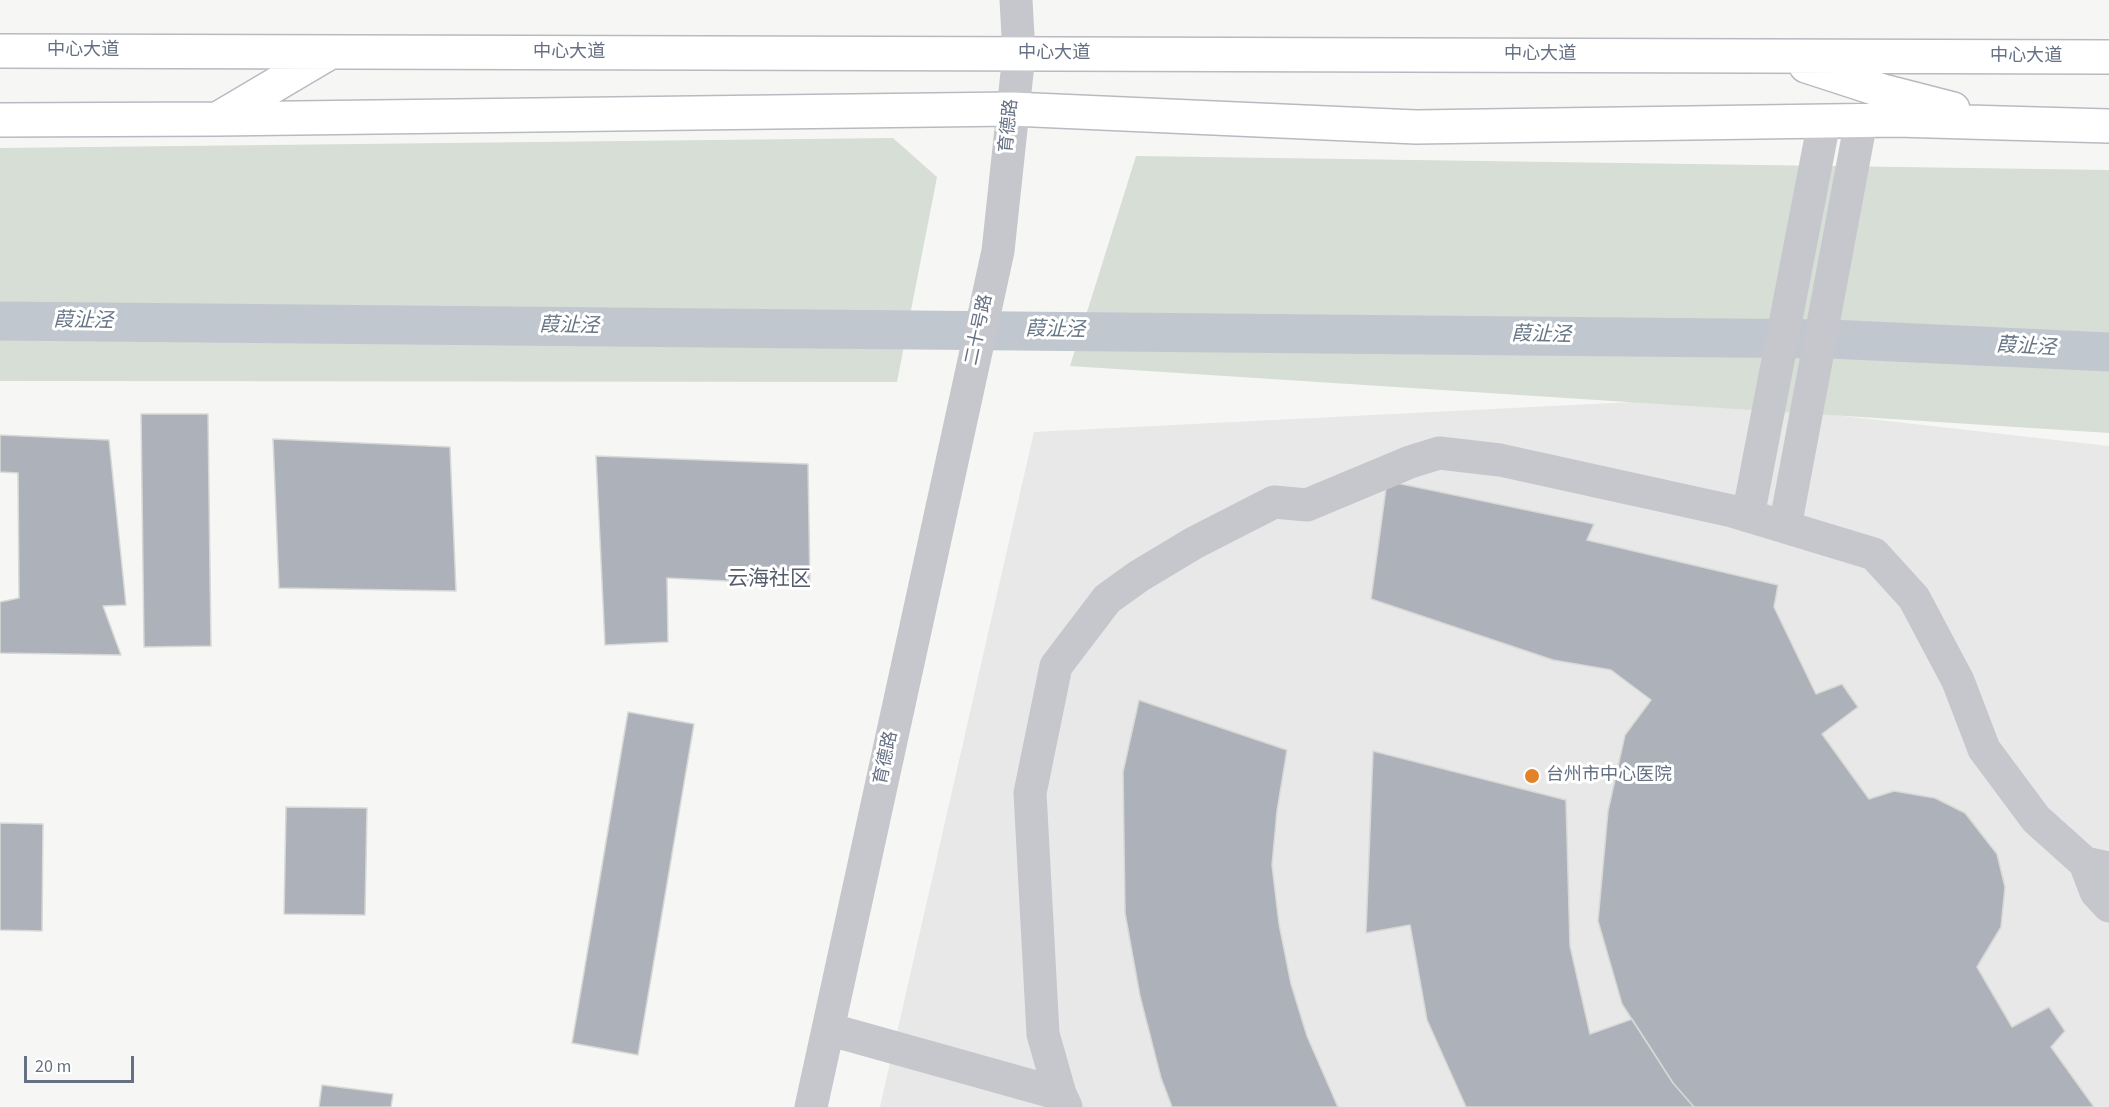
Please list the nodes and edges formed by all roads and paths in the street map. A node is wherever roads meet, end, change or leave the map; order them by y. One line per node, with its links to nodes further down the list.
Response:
1 (1016, 0): 4 (street, 育德路)
2 (0, 51): 3 (main road, 中心大道)
3 (330, 52): 4 (main road, 中心大道); 8 (main road)
4 (1018, 54): 5 (main road, 中心大道); 7 (street, 育德路)
5 (1777, 56): 6 (main road, 中心大道); 12 (main road)
6 (2109, 57)
7 (1012, 109): 8 (main road); 11 (main road); 14 (street, 育德路)
8 (217, 119): 9 (main road)
9 (0, 120)
10 (1861, 121): 11 (main road); 12 (main road); 17 (street)
11 (1824, 122): 16 (street)
12 (2010, 123): 13 (main road)
13 (2109, 126)
14 (998, 251): 15 (street, 二十号路)
15 (963, 410): 20 (street, 育德路)
16 (1748, 516): 17 (street); 21 (street)
17 (1785, 527): 18 (street)
18 (2097, 865): 19 (street)
19 (2109, 906)
20 (828, 1029): 21 (street); 22 (street, 育德路)
21 (1063, 1100)
22 (811, 1107)

